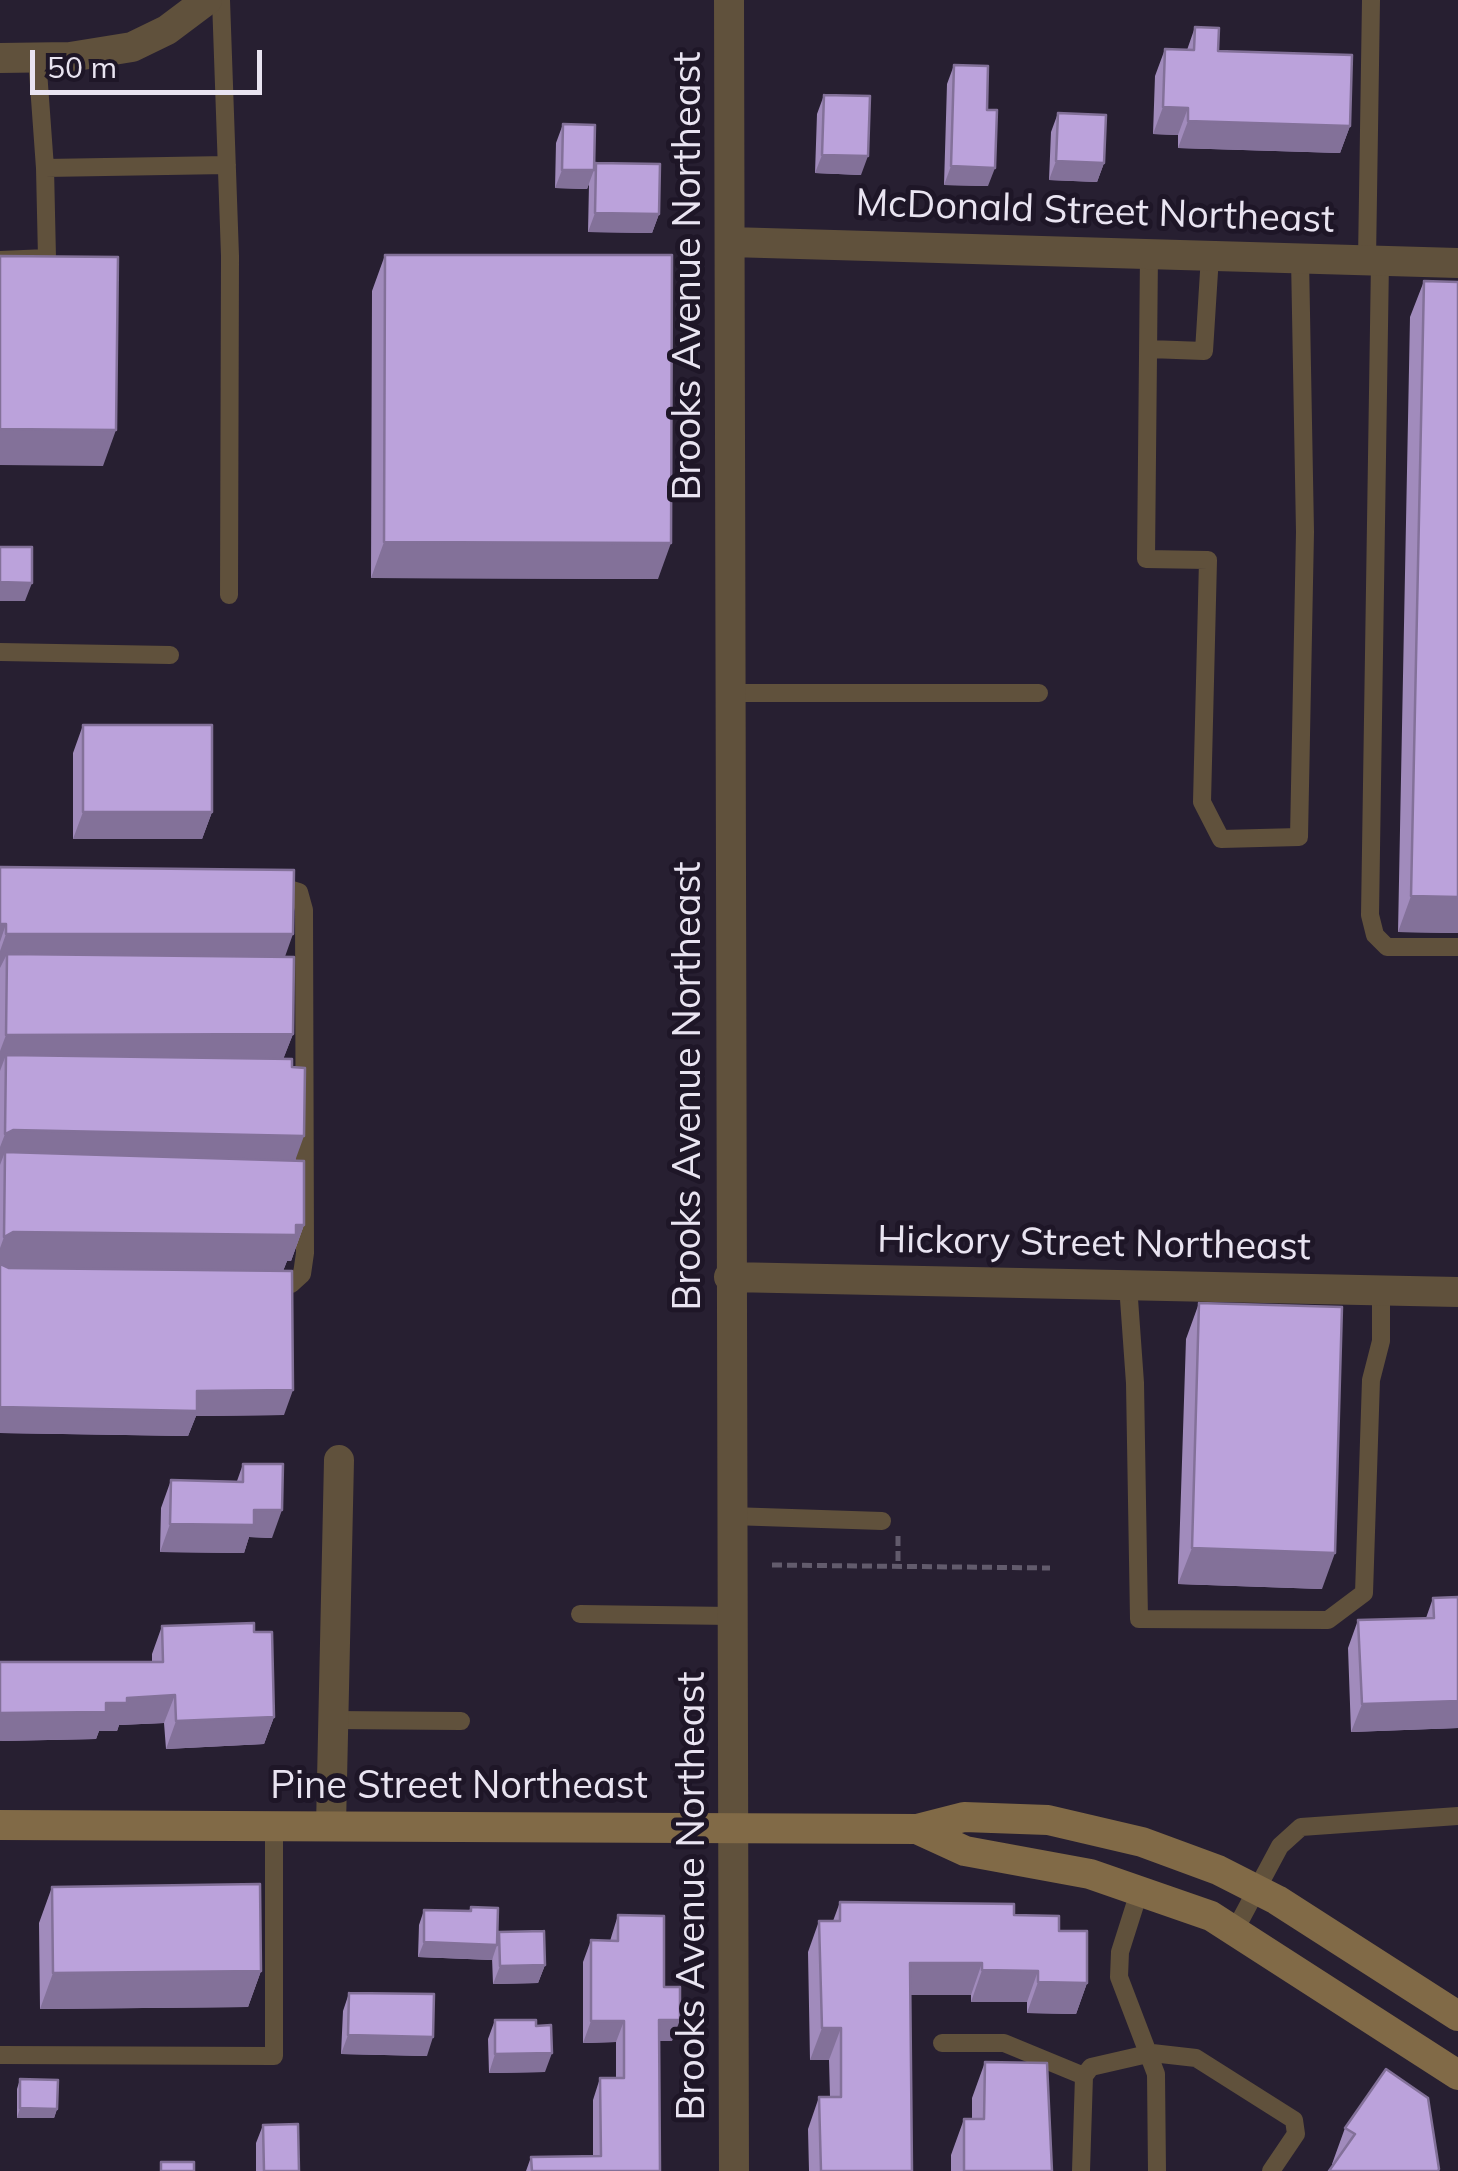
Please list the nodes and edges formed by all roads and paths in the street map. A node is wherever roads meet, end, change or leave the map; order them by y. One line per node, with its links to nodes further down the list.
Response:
1 (206, 0): 6 (street)
2 (221, 0): 7 (lane)
3 (729, 0): 9 (street, Brooks Avenue Northeast)
4 (1370, 0): 14 (lane)
5 (0, 58): 6 (street)
6 (37, 58): 8 (lane)
7 (227, 165): 8 (lane); 17 (lane)
8 (45, 168): 13 (lane)
9 (730, 242): 10 (street, McDonald Street Northeast); 20 (street, Brooks Avenue Northeast)
10 (1149, 254): 11 (street, McDonald Street Northeast); 16 (lane)
11 (1210, 256): 12 (street, McDonald Street Northeast); 16 (lane)
12 (1300, 258): 14 (street, McDonald Street Northeast); 16 (lane)
13 (0, 260)
14 (1374, 260): 15 (street, McDonald Street Northeast); 23 (lane)
15 (1458, 263)
16 (1149, 349)
17 (229, 595)
18 (0, 652): 19 (lane)
19 (170, 655)
20 (729, 693): 21 (lane); 24 (street, Brooks Avenue Northeast)
21 (1040, 693)
22 (258, 884): 25 (lane)
23 (1458, 947)
24 (730, 1277): 26 (street, Hickory Street Northeast); 30 (street, Brooks Avenue Northeast)
25 (252, 1283)
26 (1128, 1285): 27 (street, Hickory Street Northeast); 27 (lane)
27 (1381, 1290): 28 (street, Hickory Street Northeast)
28 (1458, 1292)
29 (338, 1460): 36 (street)
30 (731, 1516): 31 (lane); 35 (street, Brooks Avenue Northeast)
31 (882, 1521)
32 (772, 1565): 33 (path)
33 (1050, 1568)
34 (580, 1614): 35 (lane)
35 (732, 1616): 42 (street, Brooks Avenue Northeast)
36 (333, 1720): 37 (lane); 41 (street)
37 (461, 1720)
38 (1458, 1816): 45 (lane)
39 (0, 1825): 40 (main road, Pine Street Northeast)
40 (274, 1826): 41 (main road, Pine Street Northeast); 50 (lane)
41 (331, 1826): 42 (main road, Pine Street Northeast)
42 (733, 1828): 43 (main road, Pine Street Northeast); 53 (street, Brooks Avenue Northeast)
43 (917, 1828): 44 (main road, Pine Street Northeast); 45 (main road, Pine Street Northeast)
44 (1140, 1889): 46 (main road, Pine Street Northeast); 49 (lane)
45 (1256, 1889): 46 (lane); 47 (main road, Pine Street Northeast)
46 (1235, 1930): 51 (main road, Pine Street Northeast)
47 (1458, 2016)
48 (942, 2043): 52 (lane)
49 (1152, 2054): 52 (lane); 55 (lane); 56 (lane)
50 (0, 2055)
51 (1458, 2074)
52 (1084, 2076): 54 (lane)
53 (734, 2171)
54 (1081, 2171)
55 (1158, 2171)
56 (1271, 2171)

